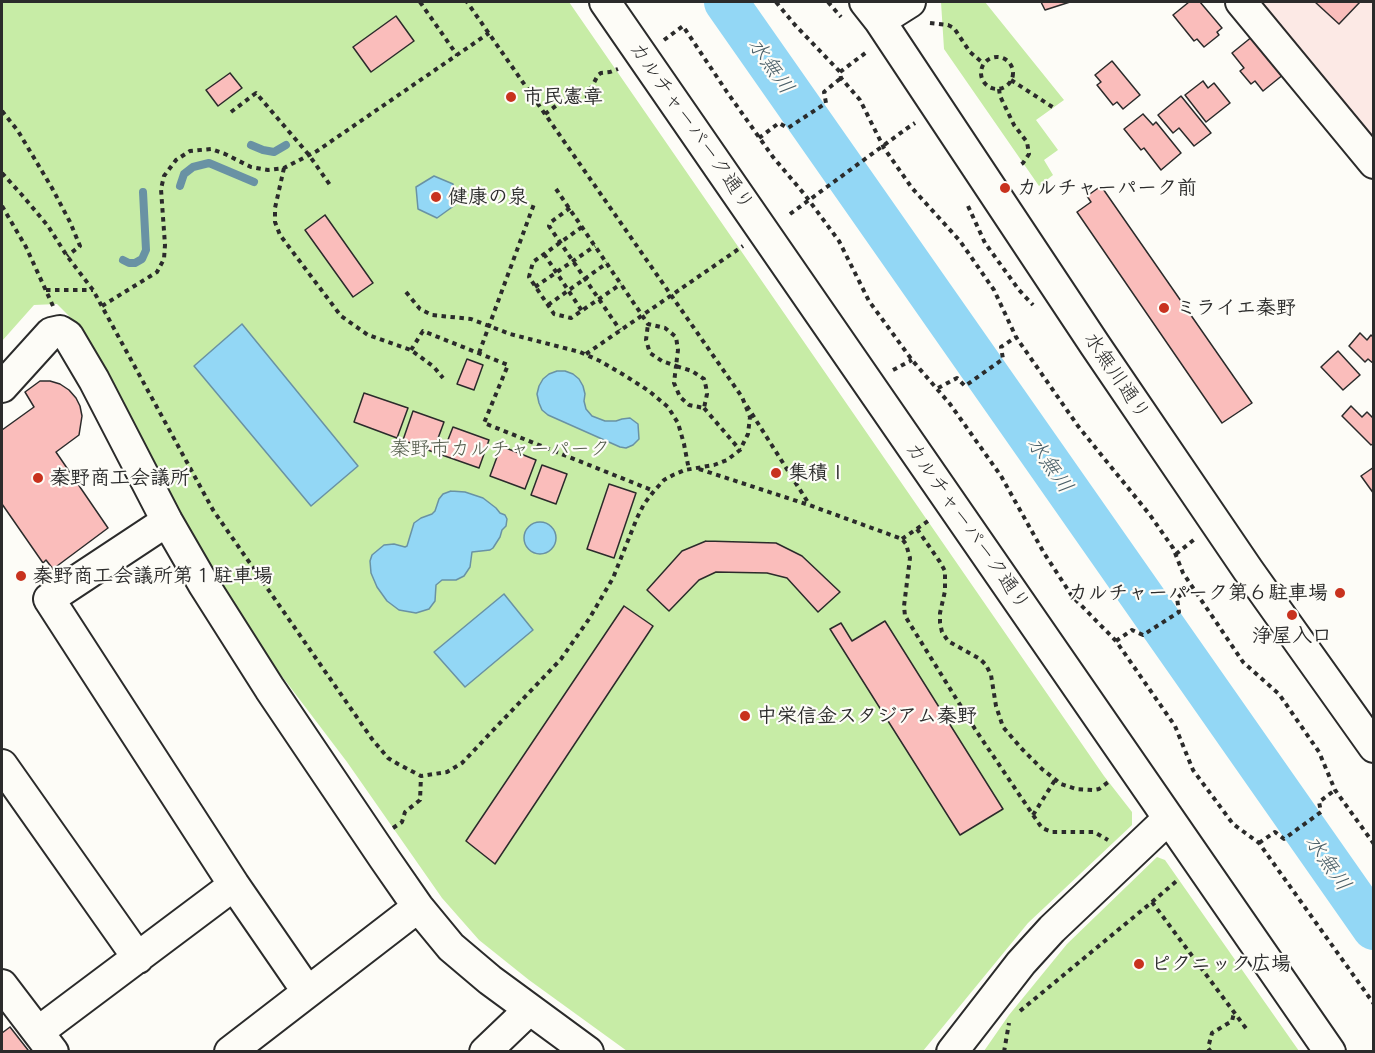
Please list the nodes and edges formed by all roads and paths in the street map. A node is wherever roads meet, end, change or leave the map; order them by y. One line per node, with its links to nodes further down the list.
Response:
1 (420, 2): 12 (path)
2 (467, 2): 9 (path)
3 (605, 2): 96 (street, カルチャーパーク通り)
4 (776, 2): 15 (path)
5 (910, 2): 7 (street)
6 (1241, 2): 26 (street)
7 (873, 11): 89 (street, 水無川通り)
8 (930, 23): 13 (path)
9 (489, 33): 12 (path); 22 (path)
10 (663, 40): 24 (path)
11 (868, 51): 15 (path)
12 (457, 55): 25 (path)
13 (984, 64): 17 (path); 18 (path)
14 (622, 66): 22 (path)
15 (840, 72): 16 (path)
16 (841, 78): 24 (path); 64 (path)
17 (1011, 80): 18 (path); 19 (path)
18 (999, 89): 27 (path)
19 (1054, 108)
20 (2, 111): 42 (path)
21 (231, 112): 25 (path)
22 (545, 114): 53 (path)
23 (906, 129): 36 (path, bridge)
24 (759, 138): 68 (path)
25 (309, 155): 28 (path); 30 (path)
26 (1374, 163)
27 (1019, 166)
28 (284, 168): 57 (path); 65 (path)
29 (2, 173): 42 (path)
30 (330, 185)
31 (556, 189): 35 (path)
32 (966, 201): 56 (path)
33 (534, 204): 62 (path)
34 (2, 206): 49 (path)
35 (570, 208): 37 (path); 38 (path)
36 (790, 214)
37 (582, 227): 38 (path); 40 (path)
38 (560, 243): 41 (path); 43 (path)
39 (746, 243): 53 (path)
40 (595, 246): 43 (path); 44 (path)
41 (544, 254): 45 (path); 48 (path)
42 (67, 256): 50 (path)
43 (573, 261): 45 (path); 46 (path)
44 (607, 264): 46 (path); 47 (path)
45 (556, 273): 48 (path); 51 (path)
46 (585, 279): 51 (path); 54 (path)
47 (621, 284): 54 (path); 60 (path)
48 (536, 287): 55 (path)
49 (46, 290): 50 (path); 58 (path)
50 (93, 290): 57 (path)
51 (568, 291): 55 (path); 59 (path)
52 (406, 292): 62 (path)
53 (671, 294): 60 (path); 74 (path)
54 (599, 299): 59 (path); 63 (path)
55 (548, 305): 59 (path)
56 (1033, 305)
57 (102, 306): 91 (path)
58 (55, 309)
59 (582, 311)
60 (642, 315): 61 (path); 63 (path)
61 (648, 324): 69 (path); 69 (path)
62 (489, 325): 66 (path); 67 (path)
63 (620, 330): 67 (path)
64 (1016, 337): 73 (path); 86 (path)
65 (411, 350): 66 (path); 71 (path)
66 (479, 353): 79 (path)
67 (585, 354): 78 (path)
68 (912, 360): 70 (path); 73 (path)
69 (676, 366): 75 (path); 75 (path)
70 (893, 370)
71 (443, 378)
72 (2, 387): 82 (street)
73 (938, 388): 88 (path)
74 (742, 397): 76 (path); 80 (path)
75 (704, 408): 76 (path)
76 (740, 450): 77 (path)
77 (698, 469): 78 (path); 80 (path)
78 (689, 470): 79 (path)
79 (654, 491): 91 (path)
80 (809, 505): 85 (path)
81 (935, 516): 83 (path)
82 (167, 521): 102 (street); 104 (street)
83 (917, 529): 85 (path); 93 (path)
84 (1197, 538): 86 (path)
85 (902, 539): 95 (path)
86 (1176, 554): 87 (path)
87 (1192, 586): 88 (path); 94 (path)
88 (1116, 641): 98 (path)
89 (1369, 730)
90 (2, 765): 105 (street)
91 (422, 776): 97 (path)
92 (1116, 776): 93 (path)
93 (1055, 780): 95 (path)
94 (1335, 790): 98 (path); 99 (path)
95 (1033, 815): 100 (path)
96 (1168, 819): 118 (street); 121 (street, カルチャーパーク通り)
97 (388, 831)
98 (1259, 843): 108 (path)
99 (1374, 844)
100 (1116, 848)
101 (1183, 876): 103 (path)
102 (234, 885): 105 (street); 107 (street)
103 (1152, 902): 110 (path); 111 (path)
104 (418, 907): 107 (street); 109 (street)
105 (138, 958): 114 (street)
106 (2, 985): 114 (street)
107 (307, 991): 115 (street)
108 (1374, 1004)
109 (529, 1010): 116 (street); 117 (street)
110 (1018, 1012)
111 (1234, 1012): 113 (path); 120 (path)
112 (1010, 1020): 119 (path)
113 (1248, 1031)
114 (46, 1042)
115 (232, 1051)
116 (485, 1052)
117 (588, 1052)
118 (952, 1052)
119 (1004, 1052)
120 (1211, 1052)
121 (1330, 1052)

